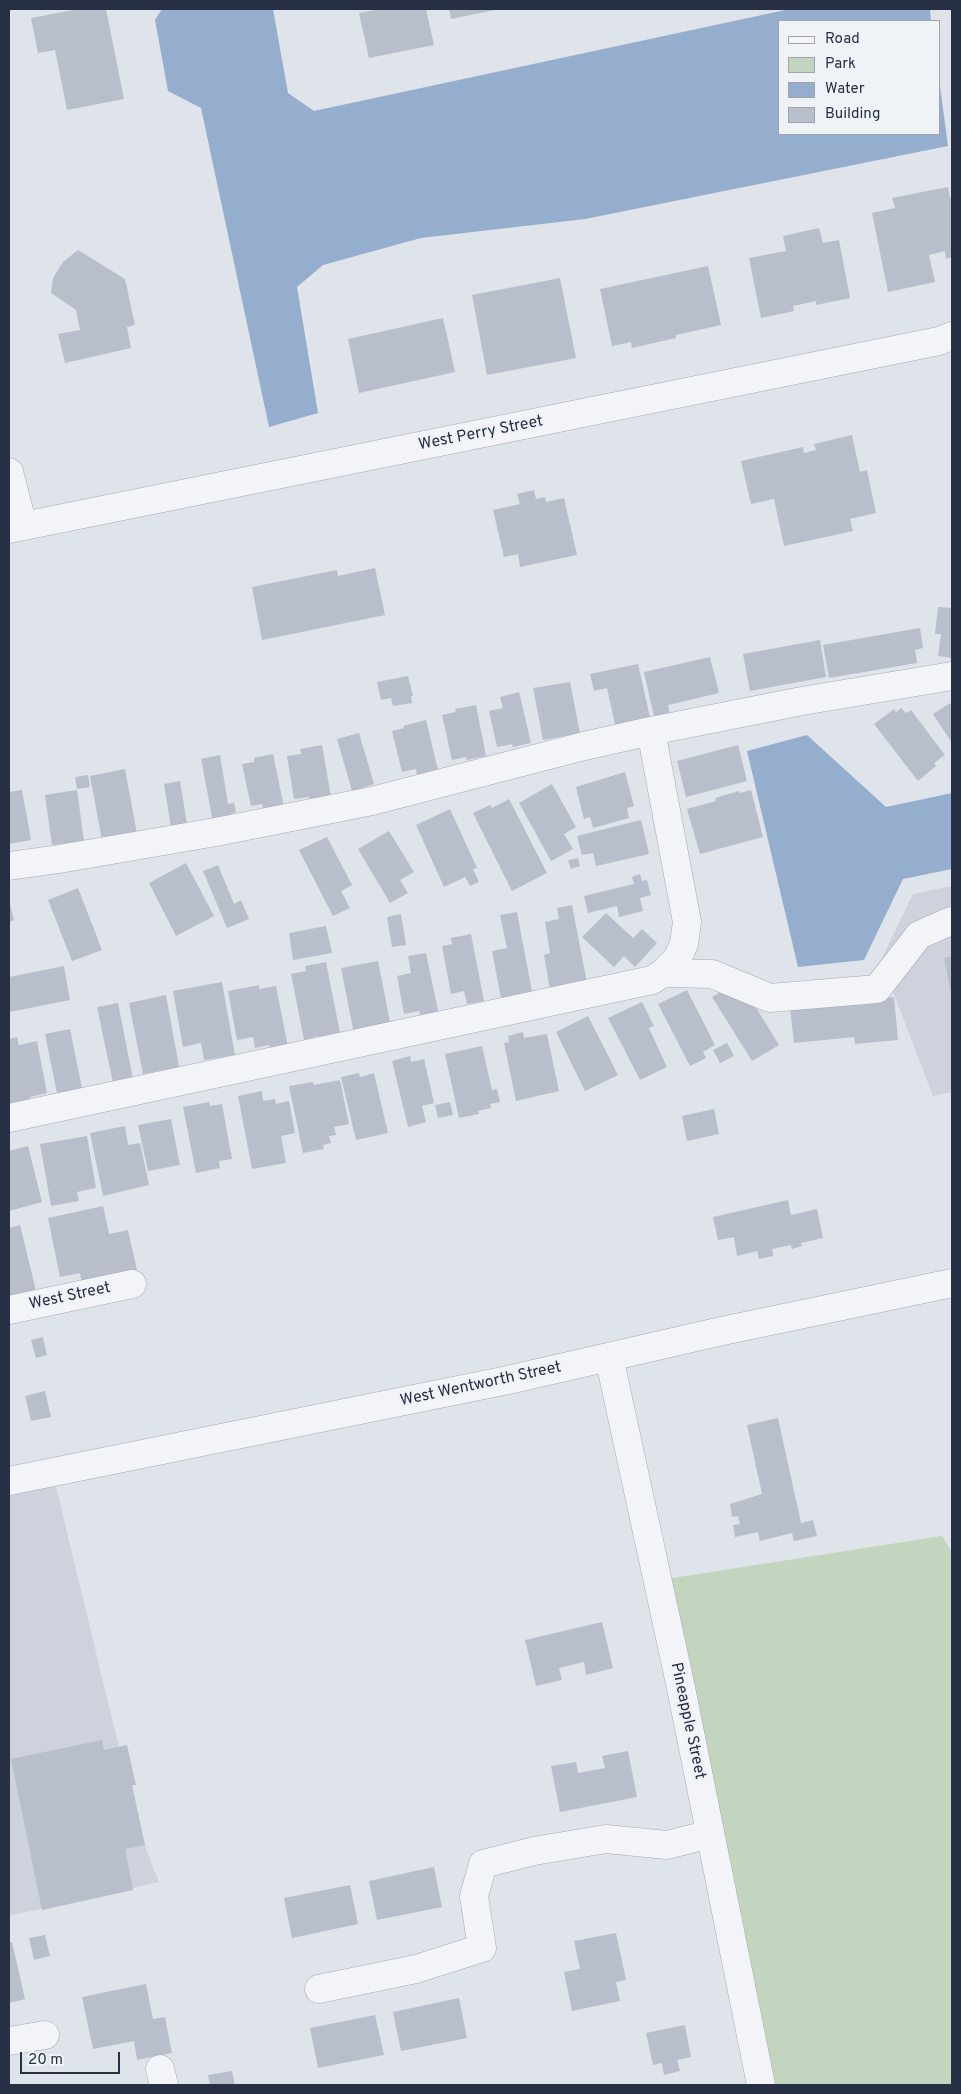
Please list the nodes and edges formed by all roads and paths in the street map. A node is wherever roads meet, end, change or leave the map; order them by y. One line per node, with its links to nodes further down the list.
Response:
1 (952, 336): 3 (street, West Perry Street)
2 (9, 472): 3 (street)
3 (16, 528)
4 (952, 676): 5 (street)
5 (651, 731): 6 (street); 8 (street)
6 (9, 866)
7 (950, 921): 8 (street)
8 (663, 973): 9 (street)
9 (9, 1118)
10 (952, 1283): 13 (street, West Wentworth Street)
11 (132, 1284): 12 (street, West Street)
12 (9, 1310)
13 (609, 1357): 14 (street, West Wentworth Street); 15 (street, Pineapple Street)
14 (9, 1482)
15 (710, 1834): 16 (street); 19 (street, Pineapple Street)
16 (320, 1989)
17 (45, 2035): 18 (street)
18 (9, 2041)
19 (761, 2085)

